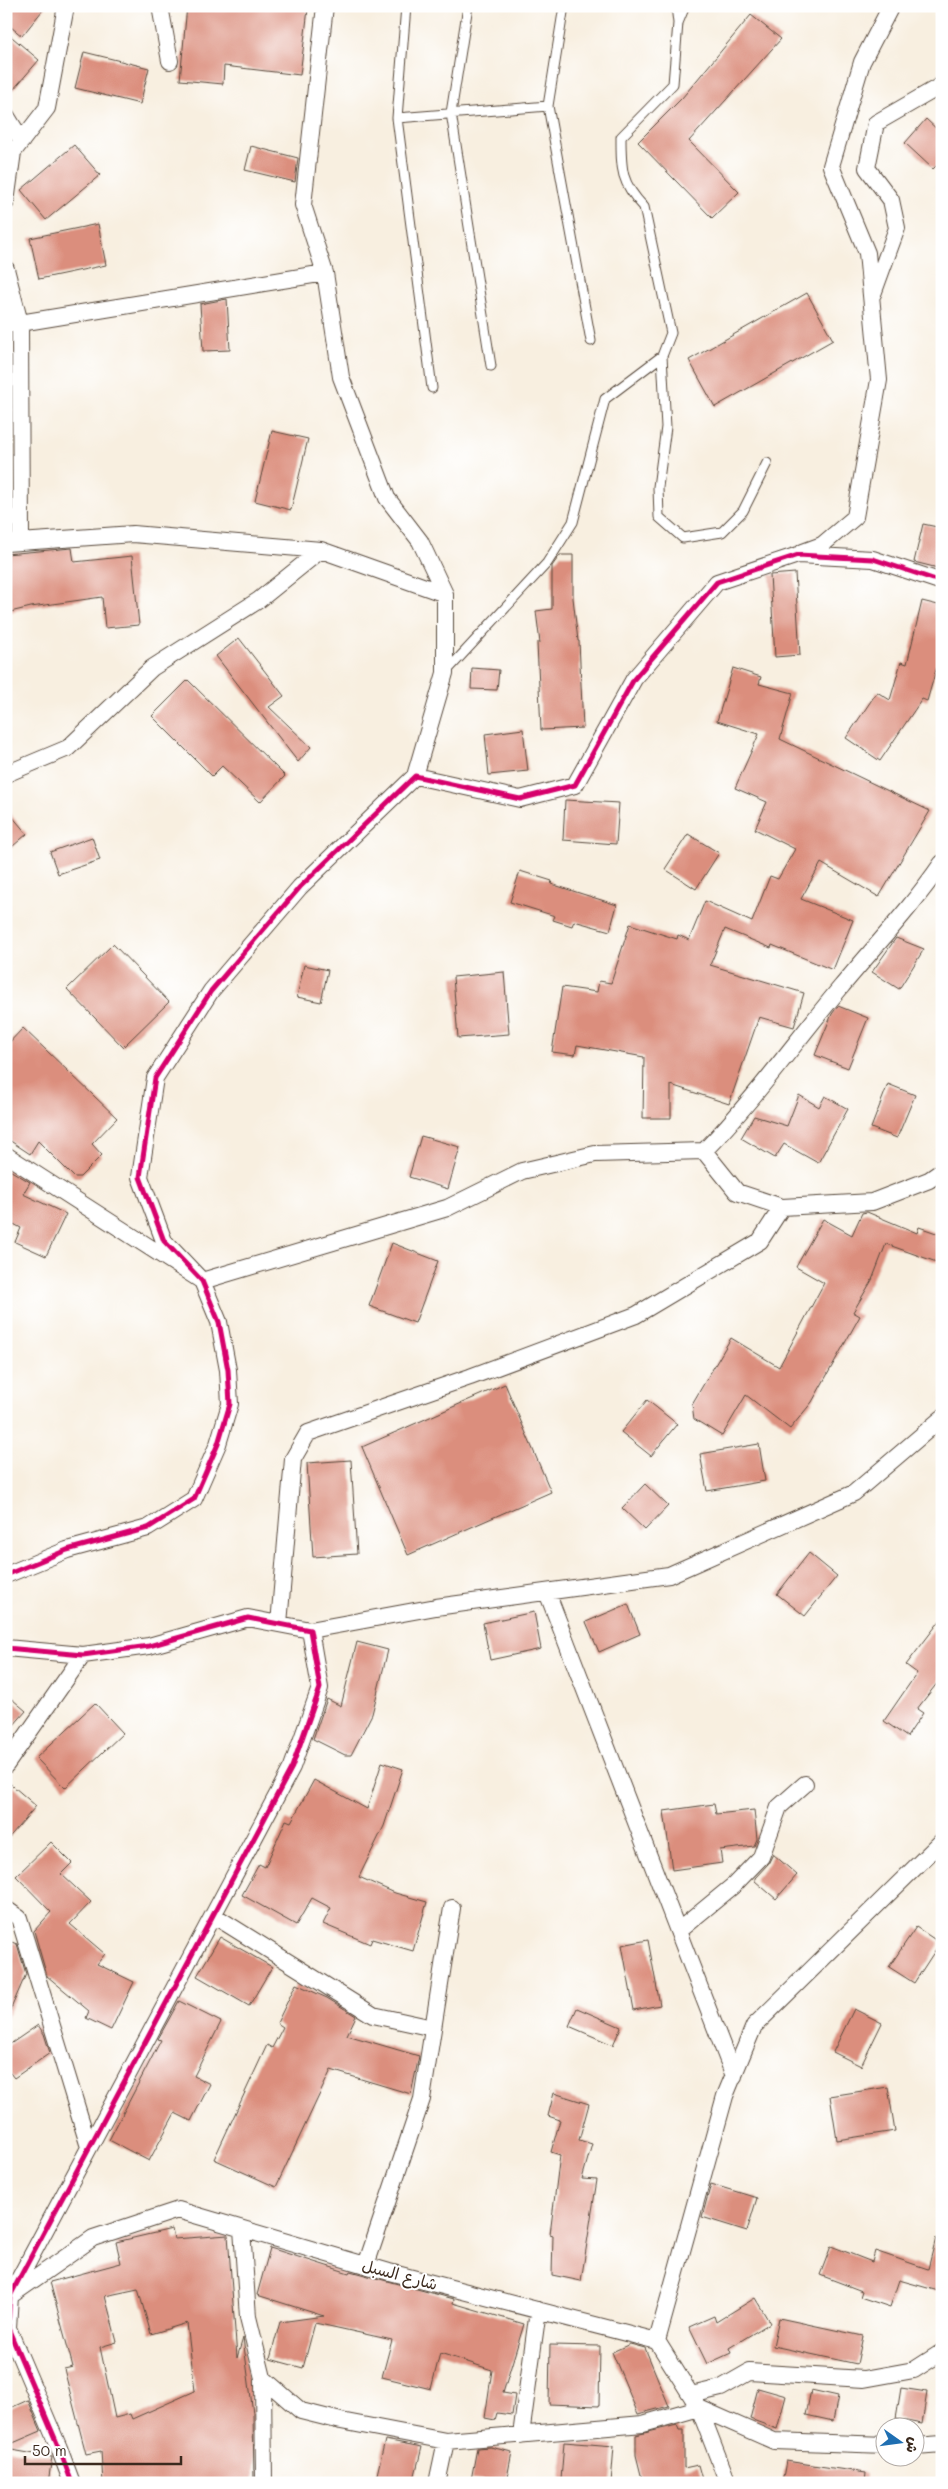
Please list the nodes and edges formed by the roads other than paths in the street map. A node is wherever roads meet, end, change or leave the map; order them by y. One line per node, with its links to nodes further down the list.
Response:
1 (66, 6): 17 (street)
2 (160, 6): 11 (street)
3 (325, 6): 20 (street)
4 (406, 6): 16 (lane)
5 (468, 6): 14 (lane)
6 (564, 6): 13 (lane)
7 (676, 6): 10 (lane)
8 (685, 6): 10 (lane)
9 (891, 6): 21 (street)
10 (678, 23): 24 (lane)
11 (170, 61)
12 (942, 85): 21 (street)
13 (548, 106): 14 (lane); 23 (lane)
14 (451, 113): 16 (lane); 25 (lane)
15 (6, 115): 17 (street)
16 (397, 118): 26 (lane)
17 (22, 141): 18 (street)
18 (6, 202)
19 (6, 269): 22 (street)
20 (325, 273): 22 (street); 32 (street)
21 (871, 299): 30 (street)
22 (13, 323): 28 (street)
23 (591, 341)
24 (662, 356): 27 (lane); 33 (lane)
25 (491, 366)
26 (432, 388)
27 (768, 463)
28 (14, 542): 29 (street)
29 (320, 550): 32 (street); 34 (street)
30 (717, 582): 31 (street); 35 (street)
31 (942, 582)
32 (445, 594): 33 (street)
33 (445, 673): 35 (street)
34 (6, 774)
35 (415, 776): 41 (street)
36 (942, 863): 37 (street)
37 (704, 1150): 40 (street); 41 (street)
38 (6, 1155): 41 (street)
39 (942, 1172): 40 (street)
40 (782, 1207): 45 (street)
41 (202, 1281): 43 (street)
42 (942, 1418): 44 (street)
43 (6, 1575)
44 (547, 1592): 46 (street); 55 (street)
45 (279, 1624): 46 (street); 48 (street)
46 (310, 1630): 54 (street)
47 (6, 1648): 48 (street)
48 (83, 1655): 49 (street)
49 (6, 1765)
50 (805, 1784): 55 (street)
51 (942, 1841): 57 (street)
52 (452, 1908): 56 (street)
53 (6, 1909): 58 (street)
54 (213, 1916): 56 (street); 58 (street)
55 (678, 1931): 57 (street)
56 (433, 2028): 60 (street)
57 (734, 2076): 63 (street)
58 (89, 2147): 61 (street)
59 (242, 2229): 60 (street, شارع السبل); 61 (street, شارع السبل); 65 (street)
60 (366, 2265): 62 (street, شارع السبل)
61 (8, 2296): 72 (street)
62 (538, 2310): 63 (street, شارع السبل); 67 (street)
63 (658, 2341): 66 (street)
64 (942, 2352): 66 (street)
65 (263, 2378): 68 (street); 73 (street)
66 (695, 2402): 67 (street); 70 (street); 75 (street)
67 (521, 2435): 68 (street)
68 (446, 2441): 74 (street)
69 (942, 2444): 71 (street)
70 (876, 2445)
71 (926, 2445)
72 (72, 2483)
73 (264, 2483)
74 (436, 2483)
75 (728, 2483)

